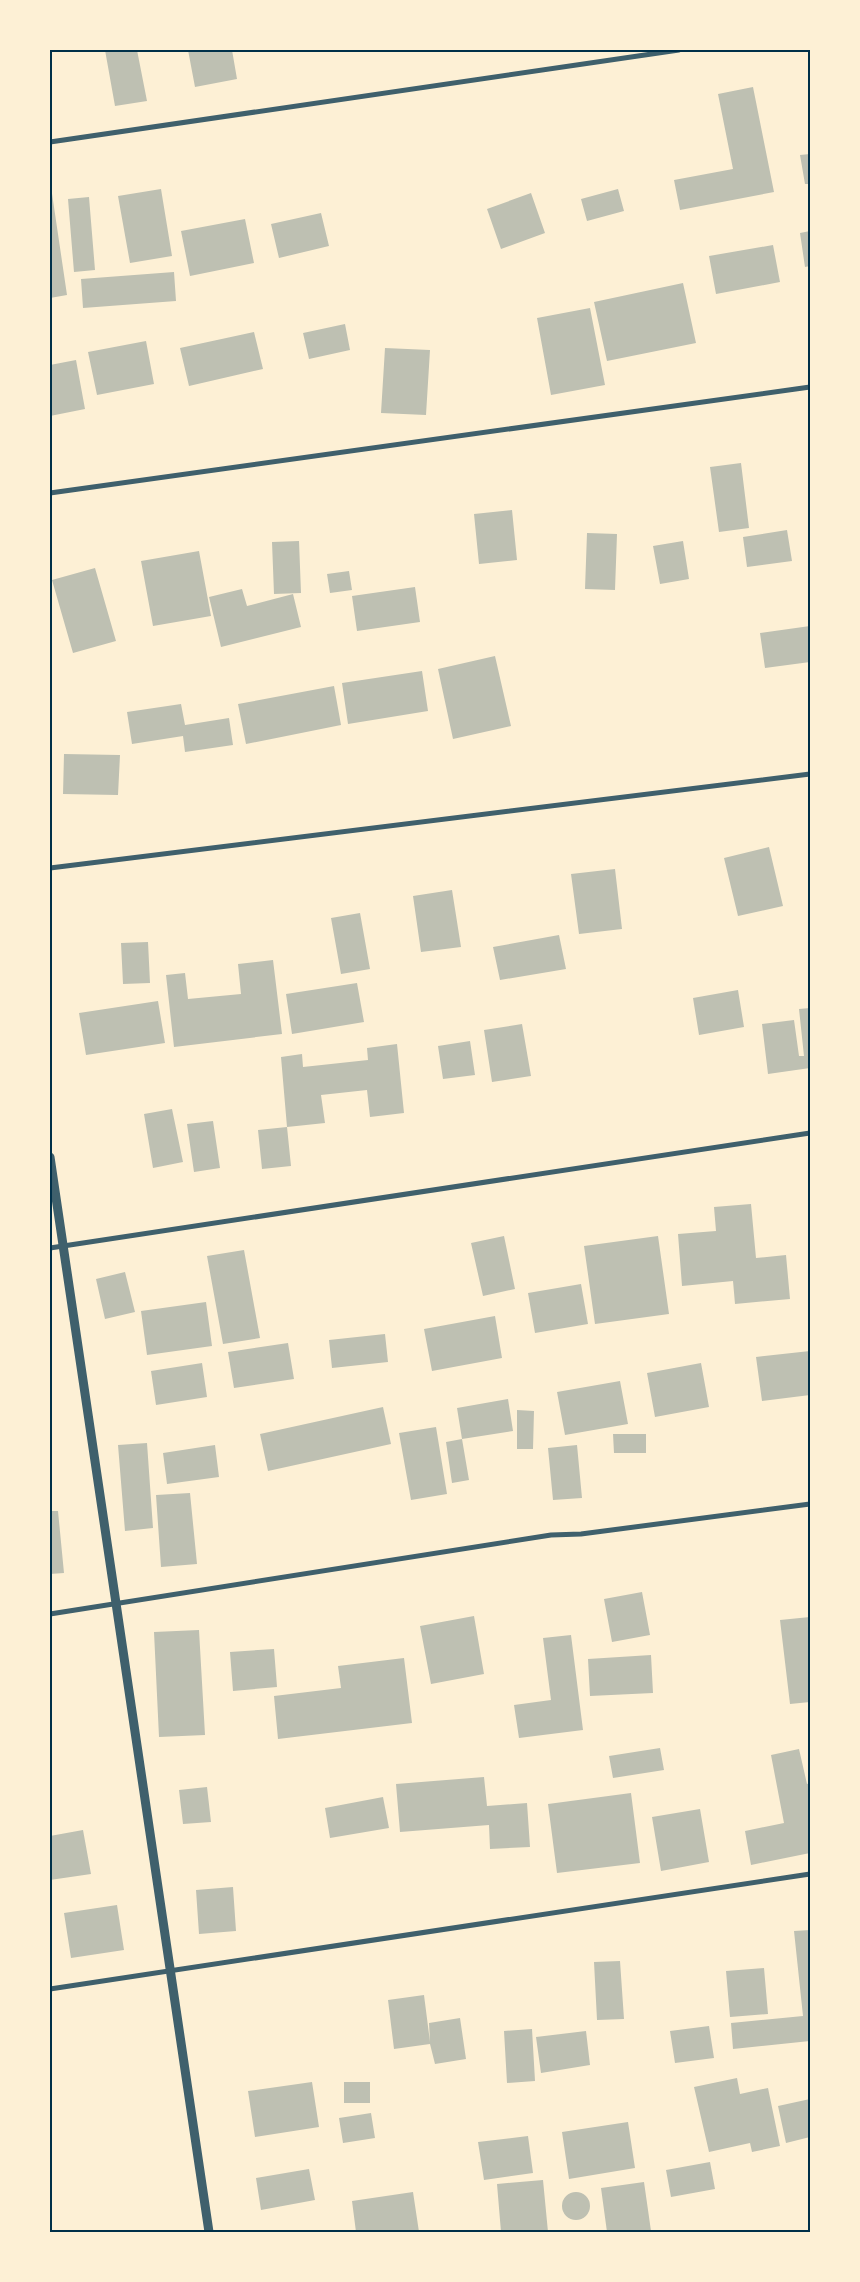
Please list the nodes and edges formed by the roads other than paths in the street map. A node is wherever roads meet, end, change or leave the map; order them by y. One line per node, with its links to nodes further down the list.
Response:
1 (679, 50): 2 (street)
2 (50, 142)
3 (810, 387): 4 (street)
4 (50, 493)
5 (810, 774): 6 (street)
6 (50, 868)
7 (810, 1133): 9 (street)
8 (50, 1157): 9 (street)
9 (63, 1246): 10 (street); 12 (street)
10 (50, 1248)
11 (810, 1504): 12 (street)
12 (116, 1604): 13 (street); 15 (street)
13 (50, 1614)
14 (810, 1874): 15 (street)
15 (171, 1972): 16 (street); 17 (street)
16 (50, 1989)
17 (209, 2232)

